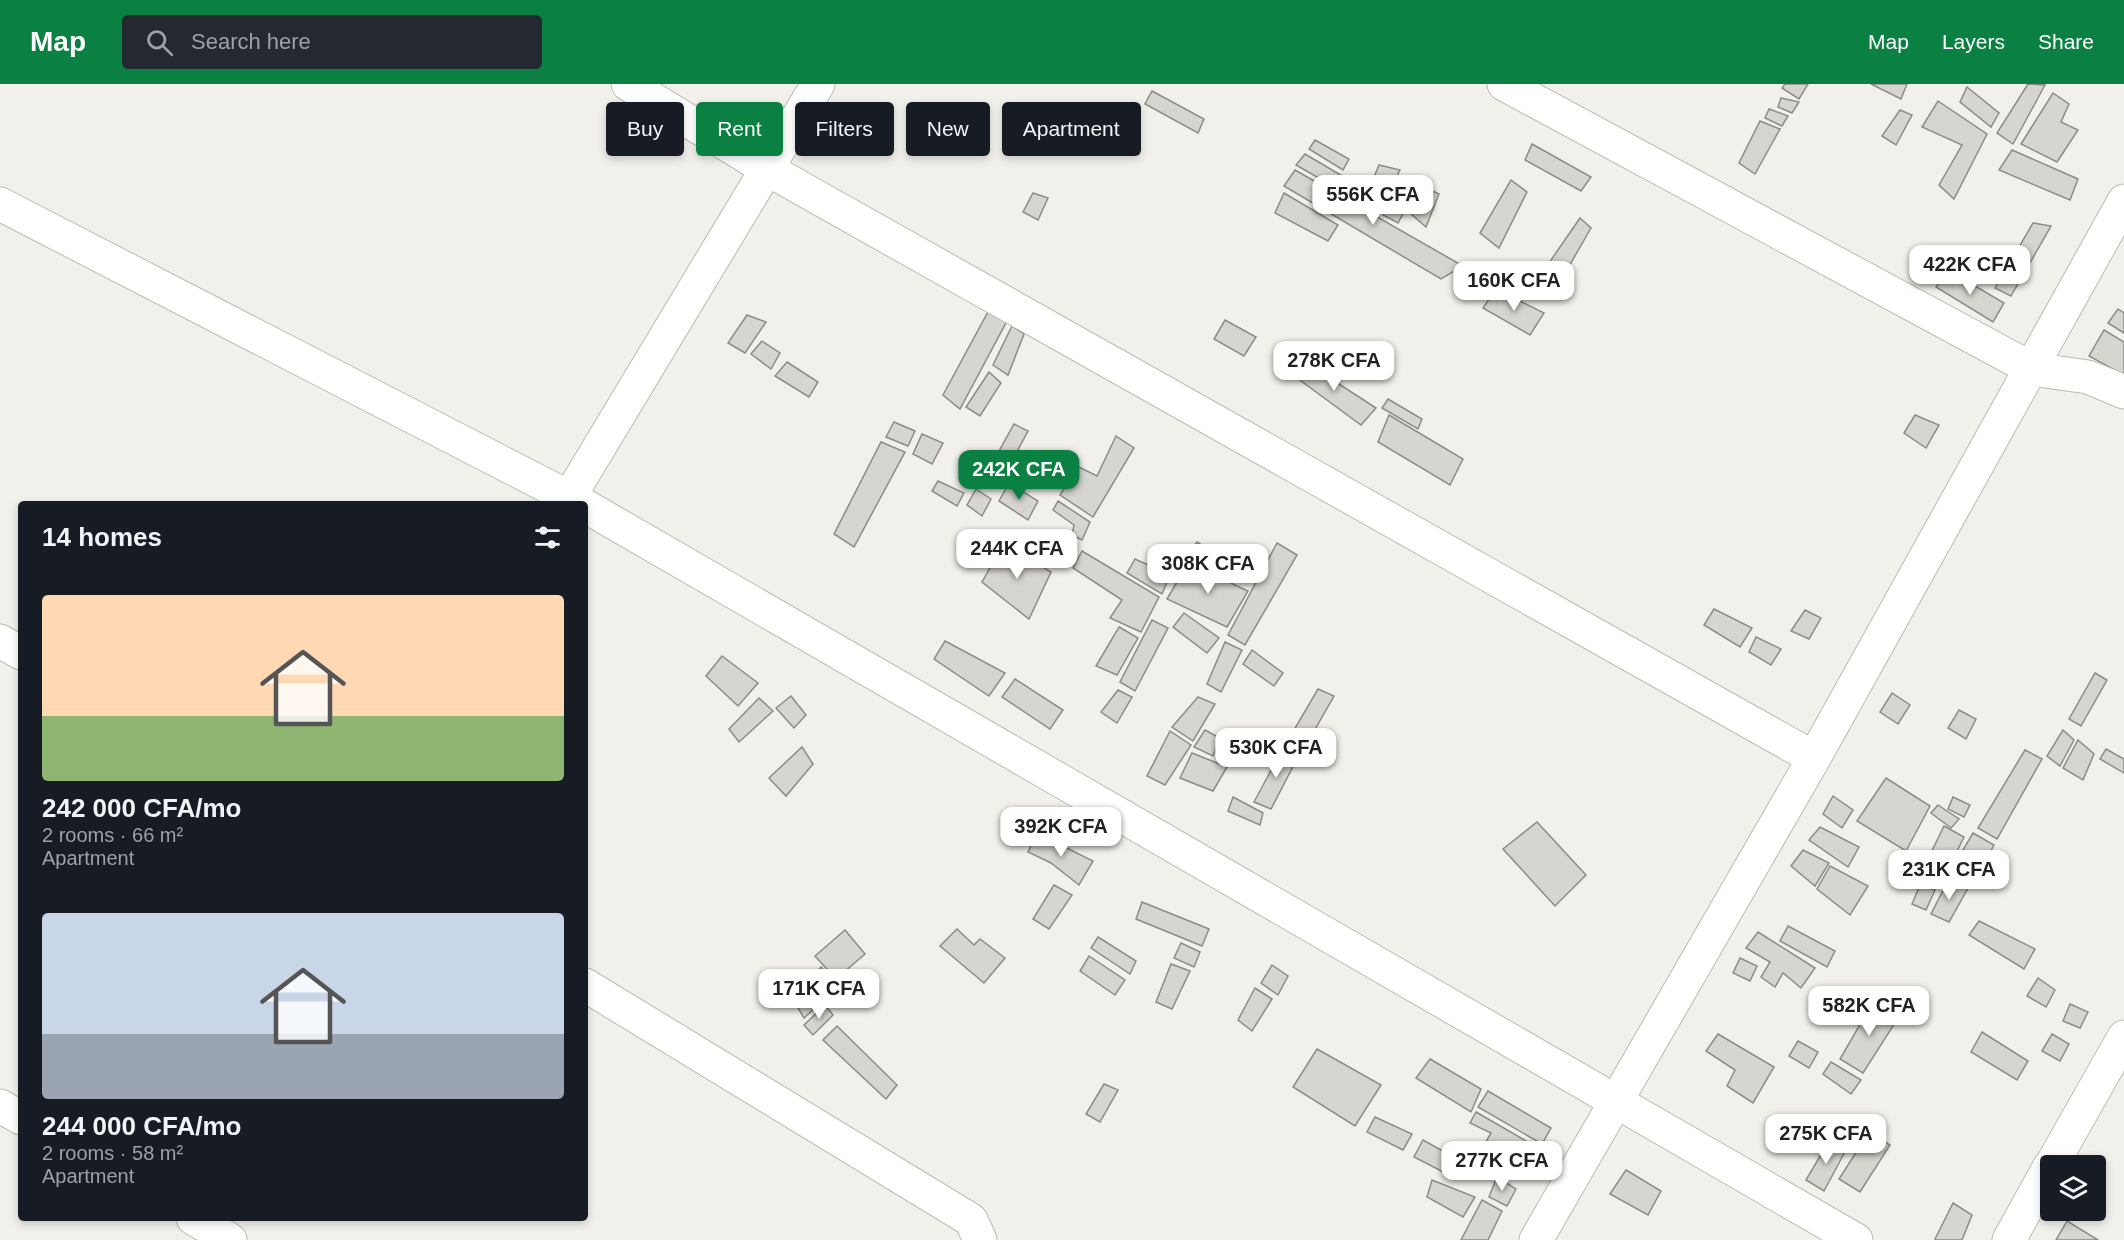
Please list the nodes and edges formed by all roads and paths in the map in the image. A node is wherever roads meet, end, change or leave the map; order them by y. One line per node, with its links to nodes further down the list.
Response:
1 (628, 84): 4 (street)
2 (818, 84): 4 (street)
3 (1504, 84): 7 (street)
4 (767, 169): 10 (street); 14 (street)
5 (2124, 201): 7 (street)
6 (0, 204): 9 (street)
7 (2032, 369): 8 (street); 14 (street)
8 (2124, 392)
9 (572, 501)
10 (577, 501)
11 (588, 510): 17 (street)
12 (0, 641): 13 (street)
13 (18, 651)
14 (1814, 758): 17 (street)
15 (588, 987): 24 (street)
16 (2124, 1036): 20 (street)
17 (1617, 1101): 25 (street); 26 (street)
18 (0, 1106): 19 (street)
19 (18, 1116)
20 (2057, 1155)
21 (2040, 1185): 27 (street)
22 (198, 1221): 23 (street)
23 (230, 1240)
24 (980, 1240)
25 (1536, 1240)
26 (1856, 1240)
27 (2009, 1240)

